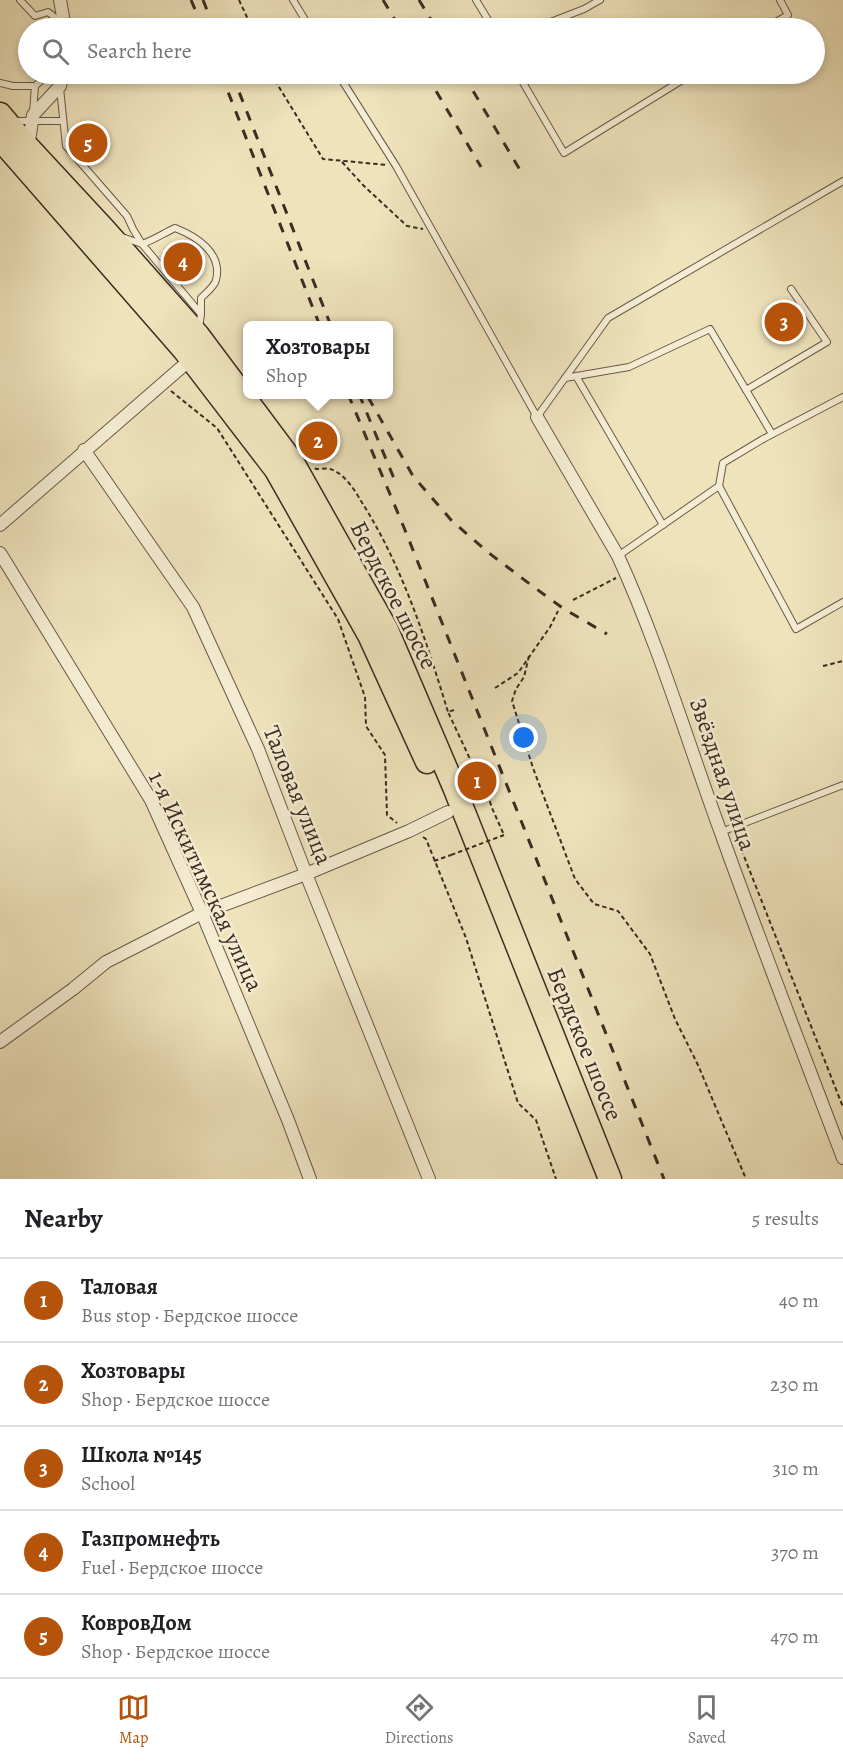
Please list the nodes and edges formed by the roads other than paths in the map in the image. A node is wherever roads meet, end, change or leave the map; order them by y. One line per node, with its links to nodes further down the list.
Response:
1 (20, 0): 7 (lane)
2 (60, 0): 8 (street)
3 (293, 0): 9 (lane)
4 (476, 0): 10 (lane)
5 (600, 0): 11 (lane)
6 (780, 0): 12 (lane)
7 (55, 18)
8 (63, 18)
9 (304, 18)
10 (487, 18)
11 (561, 18)
12 (783, 18)
13 (0, 83): 20 (lane)
14 (37, 84): 20 (lane)
15 (58, 84): 21 (street)
16 (61, 84): 22 (lane)
17 (344, 84): 37 (lane)
18 (524, 84): 19 (lane)
19 (676, 84)
20 (35, 86): 21 (lane)
21 (32, 118): 22 (lane); 23 (lane); 24 (street)
22 (63, 121): 27 (lane)
23 (2, 125): 24 (highway, Бердское шоссе); 30 (highway)
24 (28, 147): 26 (highway, Бердское шоссе)
25 (843, 181): 32 (lane)
26 (105, 230): 27 (lane); 29 (highway, Бердское шоссе)
27 (142, 244): 29 (lane); 29 (lane)
28 (791, 289): 34 (lane)
29 (200, 324): 33 (highway, Бердское шоссе)
30 (191, 359): 39 (street); 47 (highway)
31 (576, 376): 32 (lane); 34 (lane); 42 (lane)
32 (565, 378): 37 (lane)
33 (243, 388)
34 (746, 390): 38 (lane)
35 (843, 397): 38 (lane)
36 (250, 399): 56 (highway, Бердское шоссе)
37 (537, 417): 44 (street, Звёздная улица)
38 (772, 434): 40 (lane)
39 (84, 450): 41 (street); 49 (street, Таловая улица)
40 (719, 486): 42 (lane); 45 (lane)
41 (0, 525)
42 (663, 525): 44 (lane)
43 (0, 553): 50 (street, 1-я Искитимская улица)
44 (618, 556): 48 (street, Звёздная улица)
45 (843, 602)
46 (843, 785): 48 (lane)
47 (448, 812): 49 (street); 55 (highway)
48 (726, 830): 52 (street, Звёздная улица)
49 (306, 874): 50 (street); 54 (street, Таловая улица)
50 (202, 913): 51 (street); 53 (street, 1-я Искитимская улица)
51 (0, 1042)
52 (843, 1158)
53 (310, 1179)
54 (429, 1179)
55 (593, 1179)
56 (610, 1179)

